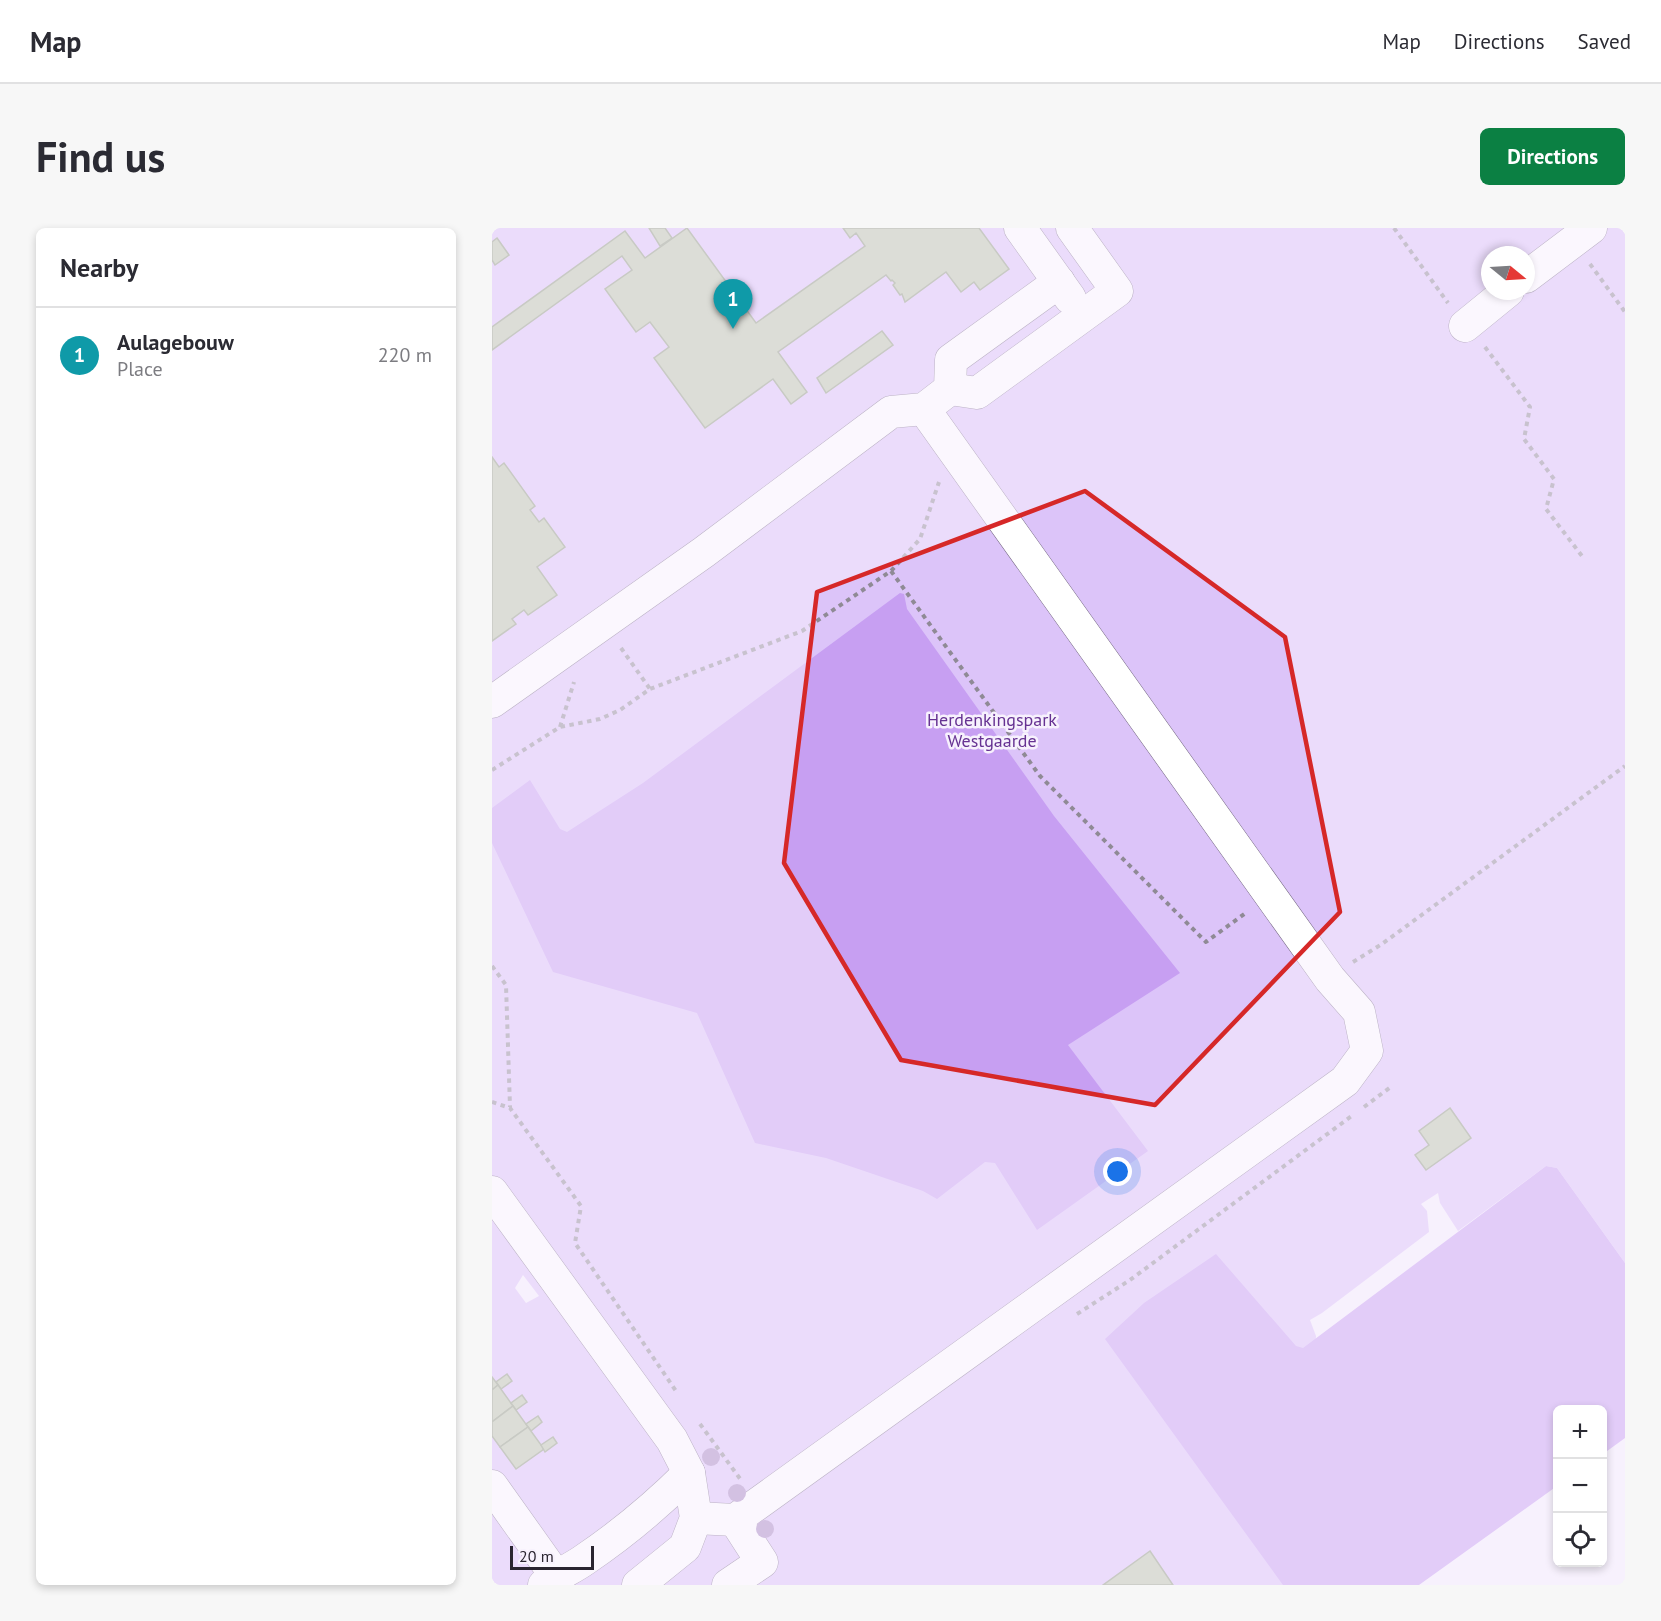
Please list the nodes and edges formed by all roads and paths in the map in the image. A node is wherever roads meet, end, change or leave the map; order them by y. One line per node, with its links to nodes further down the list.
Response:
1 (1020, 228): 6 (street)
2 (1072, 228): 9 (street)
3 (1394, 228): 10 (path)
4 (1582, 234): 5 (street); 8 (path)
5 (1535, 270)
6 (1059, 282): 9 (street); 11 (street)
7 (1497, 300): 10 (street)
8 (1625, 312)
9 (1083, 316): 11 (street)
10 (1465, 326): 14 (path)
11 (950, 389): 12 (street)
12 (924, 409): 13 (street); 18 (street)
13 (951, 447): 15 (path); 21 (street)
14 (1582, 556)
15 (891, 571): 17 (path); 21 (path)
16 (620, 647): 17 (path)
17 (650, 689): 20 (path)
18 (492, 702)
19 (1625, 766): 23 (path)
20 (492, 770)
21 (1270, 895): 23 (street)
22 (492, 966): 25 (path)
23 (1330, 979): 31 (street)
24 (492, 1102): 25 (path)
25 (510, 1108): 27 (path)
26 (492, 1192): 29 (street)
27 (681, 1397)
28 (695, 1417): 31 (path)
29 (689, 1473): 32 (street); 33 (street)
30 (492, 1486): 33 (street)
31 (746, 1512): 32 (street); 35 (street)
32 (696, 1518): 34 (street)
33 (561, 1574)
34 (638, 1585)
35 (728, 1585)

